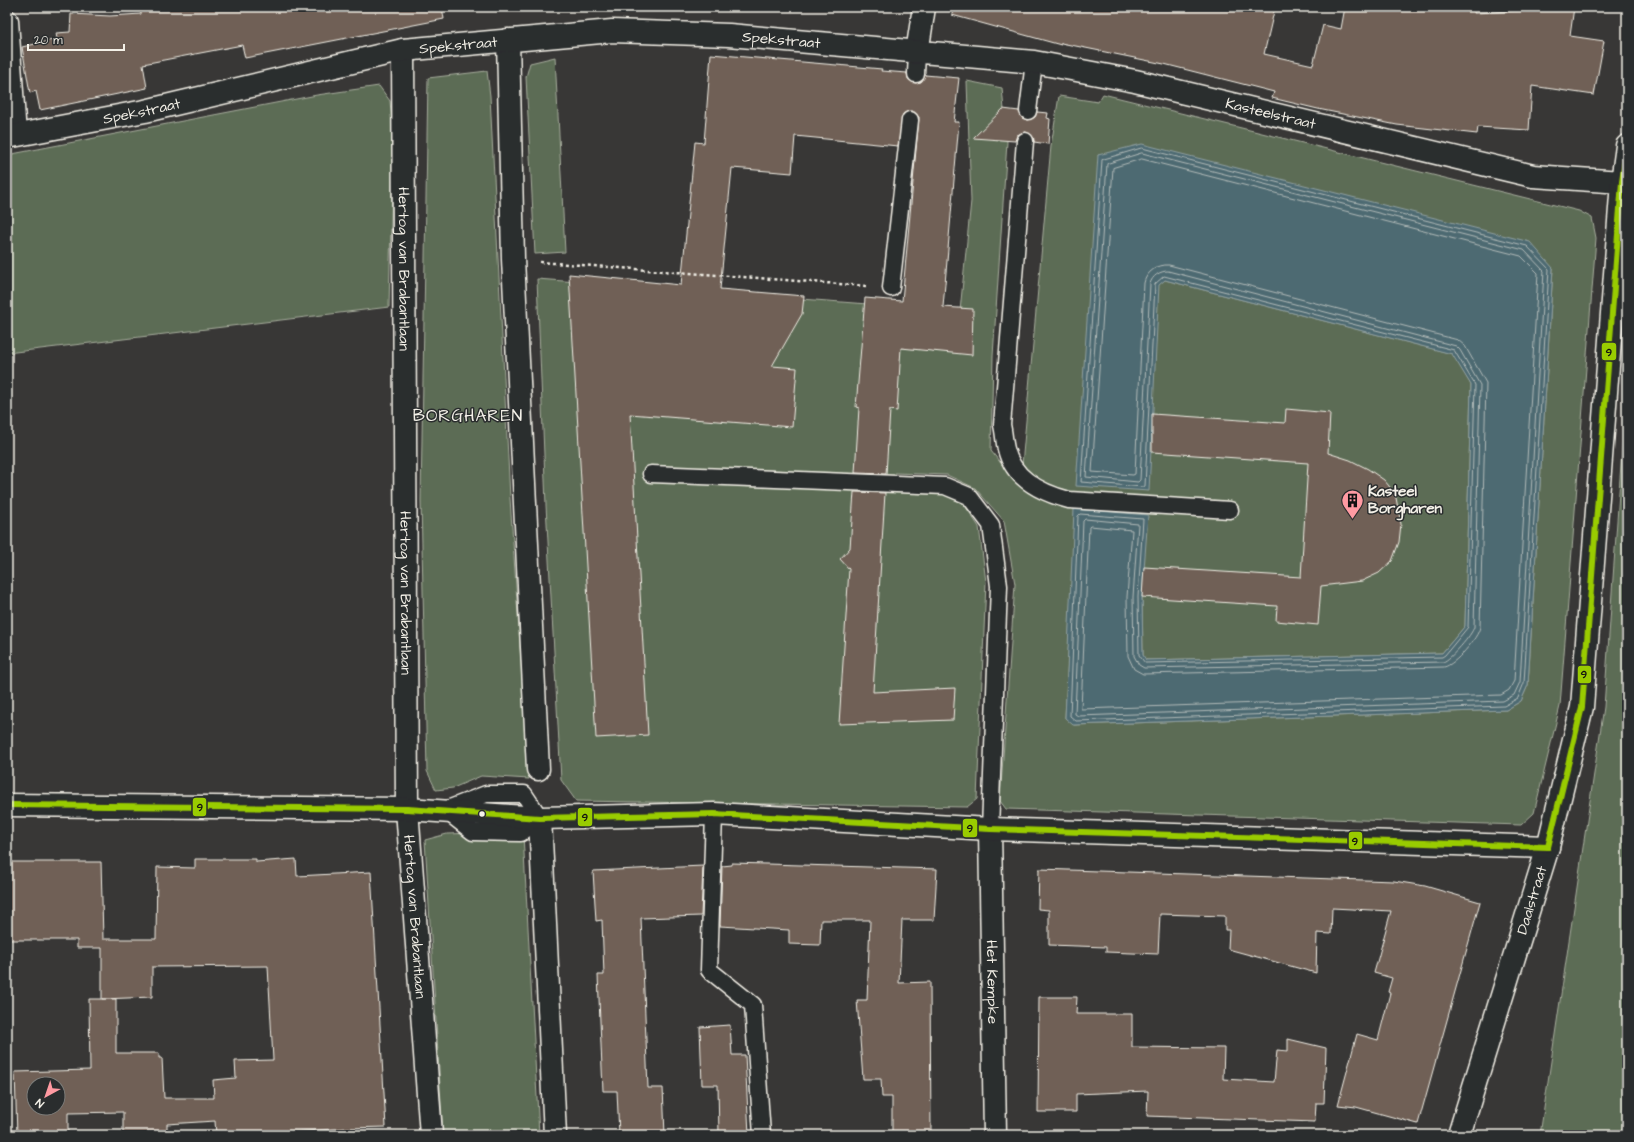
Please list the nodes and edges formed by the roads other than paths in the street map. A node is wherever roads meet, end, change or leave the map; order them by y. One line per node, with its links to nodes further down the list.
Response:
1 (924, 7): 6 (street)
2 (7, 21): 9 (street)
3 (508, 40): 4 (street, Spekstraat); 6 (street, Spekstraat); 16 (street)
4 (403, 50): 9 (street, Spekstraat); 18 (street, Hertog van Brabantlaan)
5 (1034, 62): 6 (street, Kasteelstraat); 7 (lane); 12 (street, Kasteelstraat)
6 (916, 63)
7 (1028, 111)
8 (910, 120): 13 (lane)
9 (11, 136)
10 (1025, 142): 15 (lane)
11 (1627, 146): 12 (street, Daalstraat)
12 (1622, 182): 22 (street, Daalstraat)
13 (891, 288)
14 (651, 474): 21 (lane)
15 (1230, 510)
16 (538, 770)
17 (7, 805): 18 (street)
18 (407, 809): 20 (street); 23 (street, Hertog van Brabantlaan)
19 (714, 814): 20 (street); 21 (street); 25 (lane)
20 (540, 818): 24 (street)
21 (990, 829): 22 (street); 26 (street, Het Kempke)
22 (1548, 847): 27 (street, Daalstraat)
23 (431, 1135)
24 (555, 1135)
25 (762, 1135)
26 (995, 1135)
27 (1459, 1135)

